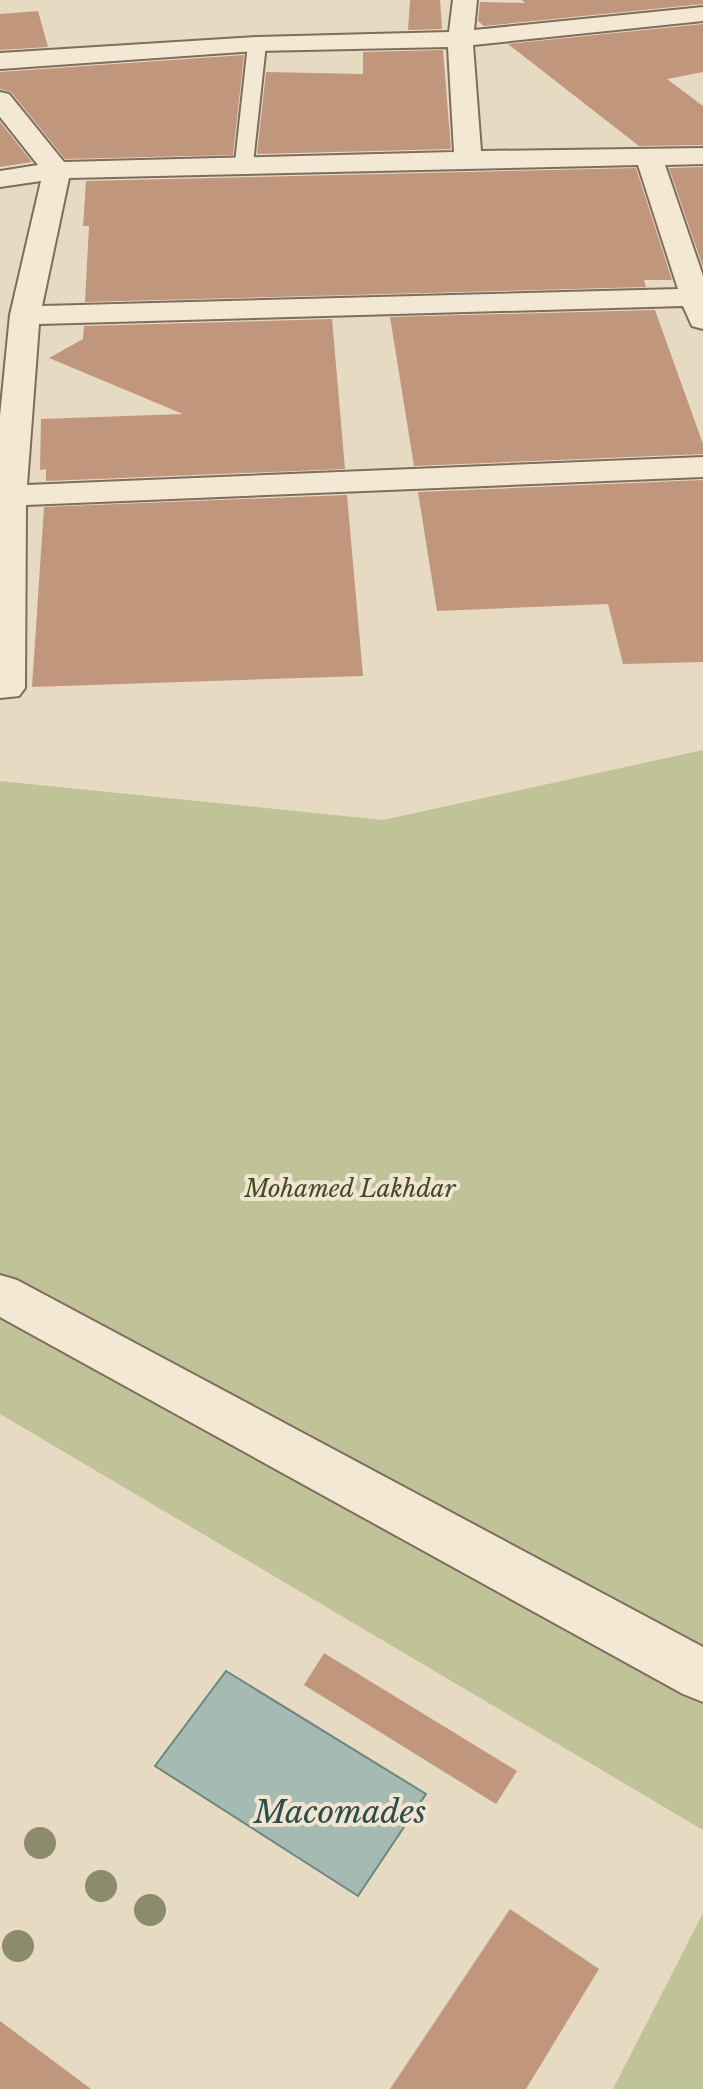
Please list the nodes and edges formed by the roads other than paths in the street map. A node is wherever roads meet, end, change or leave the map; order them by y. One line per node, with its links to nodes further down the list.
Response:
1 (465, 0): 3 (street)
2 (703, 14): 3 (street)
3 (460, 39): 4 (street); 9 (street)
4 (257, 44): 5 (street); 10 (lane)
5 (0, 61)
6 (0, 100): 11 (street)
7 (703, 156): 8 (street)
8 (649, 158): 9 (street); 13 (street)
9 (468, 161): 10 (street)
10 (244, 163): 11 (street)
11 (57, 170): 12 (street); 14 (street)
12 (0, 179)
13 (700, 305): 14 (street)
14 (25, 315): 16 (street)
15 (703, 467): 16 (street)
16 (5, 496): 17 (street)
17 (6, 688)
18 (0, 1294): 19 (street)
19 (703, 1676)

